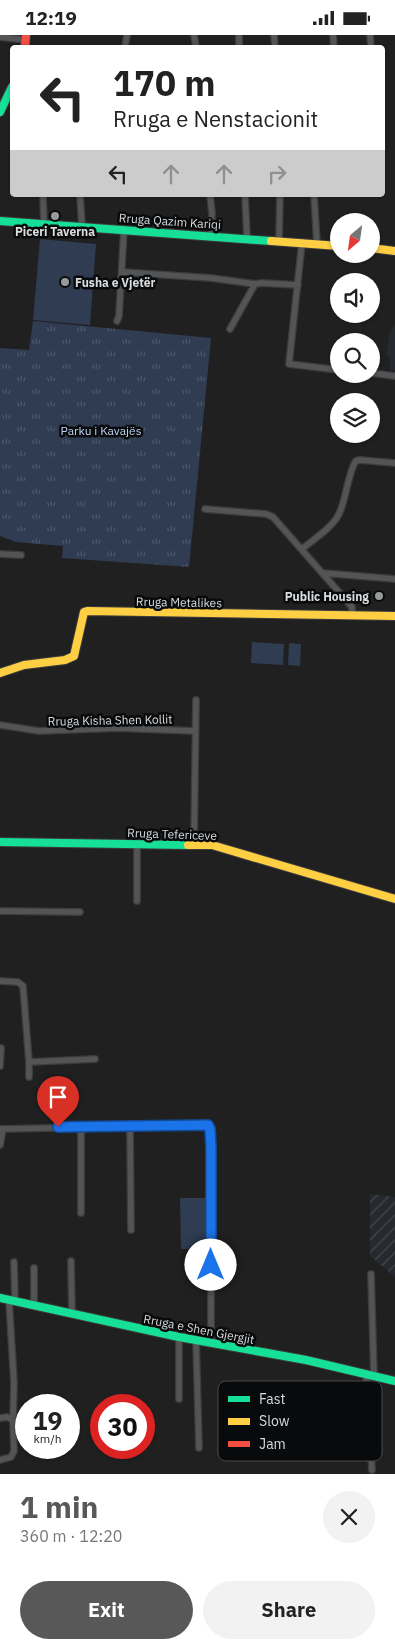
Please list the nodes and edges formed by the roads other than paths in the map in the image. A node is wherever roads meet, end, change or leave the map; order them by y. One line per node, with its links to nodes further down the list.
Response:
1 (0, 37): 3 (street)
2 (239, 37): 4 (street)
3 (26, 41)
4 (239, 45)
5 (10, 91): 6 (street)
6 (0, 112)
7 (42, 197): 14 (street)
8 (80, 197): 15 (street)
9 (210, 197): 17 (street)
10 (245, 197): 18 (street)
11 (280, 197): 19 (street)
12 (314, 197): 21 (street)
13 (0, 221): 14 (street, Rruga Qazim Kariqi)
14 (44, 224): 15 (street, Rruga Qazim Kariqi)
15 (82, 226): 16 (street, Rruga Qazim Kariqi)
16 (124, 229): 17 (street, Rruga Qazim Kariqi); 25 (street)
17 (211, 235): 18 (street, Rruga Qazim Kariqi)
18 (246, 238): 19 (street, Rruga Qazim Kariqi)
19 (279, 241): 20 (street, Rruga Qazim Kariqi)
20 (302, 242): 21 (street, Rruga Qazim Kariqi); 27 (street)
21 (317, 244): 22 (street, Rruga Qazim Kariqi)
22 (330, 245)
23 (380, 250): 24 (street)
24 (395, 251)
25 (122, 272): 26 (street); 28 (street)
26 (255, 284): 27 (street); 29 (street)
27 (298, 285): 30 (street)
28 (117, 321)
29 (230, 329)
30 (330, 369)
31 (380, 374): 32 (street)
32 (395, 376)
33 (395, 463): 35 (street)
34 (205, 509): 35 (street)
35 (302, 549): 38 (street)
36 (0, 553): 37 (street)
37 (21, 555)
38 (322, 573): 39 (street); 40 (street)
39 (395, 579)
40 (352, 616): 41 (street, Rruga Metalikes); 42 (street, Rruga Metalikes)
41 (395, 616)
42 (0, 673)
43 (196, 700): 45 (street)
44 (0, 725): 45 (street, Rruga Kisha Shen Kollit)
45 (195, 731): 48 (street)
46 (0, 842): 47 (street, Rruga Tefericeve)
47 (137, 843): 48 (street, Rruga Tefericeve); 50 (street)
48 (194, 845): 49 (street, Rruga Tefericeve)
49 (395, 899)
50 (137, 901)
51 (0, 911): 52 (street)
52 (80, 912)
53 (0, 981): 56 (street)
54 (1, 1048): 57 (street)
55 (95, 1059): 56 (street)
56 (29, 1062): 58 (street)
57 (0, 1066)
58 (29, 1077)
59 (130, 1126): 60 (street); 64 (street); 75 (street)
60 (81, 1128): 61 (street); 63 (street)
61 (2, 1129): 62 (street)
62 (0, 1145)
63 (81, 1213)
64 (131, 1230)
65 (71, 1261): 72 (street)
66 (14, 1262): 70 (street)
67 (34, 1267): 71 (street)
68 (371, 1274): 76 (street)
69 (0, 1298): 70 (street, Rruga e Shen Gjergjit)
70 (12, 1300): 71 (street, Rruga e Shen Gjergjit); 81 (street)
71 (34, 1305): 72 (street, Rruga e Shen Gjergjit)
72 (72, 1314): 73 (street, Rruga e Shen Gjergjit)
73 (179, 1337): 74 (street, Rruga e Shen Gjergjit); 79 (street)
74 (196, 1341): 75 (street, Rruga e Shen Gjergjit); 82 (street)
75 (211, 1343): 76 (street, Rruga e Shen Gjergjit)
76 (370, 1376): 77 (street); 78 (street, Rruga e Shen Gjergjit)
77 (370, 1381)
78 (395, 1381)
79 (179, 1399)
80 (0, 1418): 81 (street)
81 (13, 1420): 83 (street)
82 (200, 1448)
83 (0, 1460)
84 (372, 1461): 85 (street)
85 (372, 1470)

